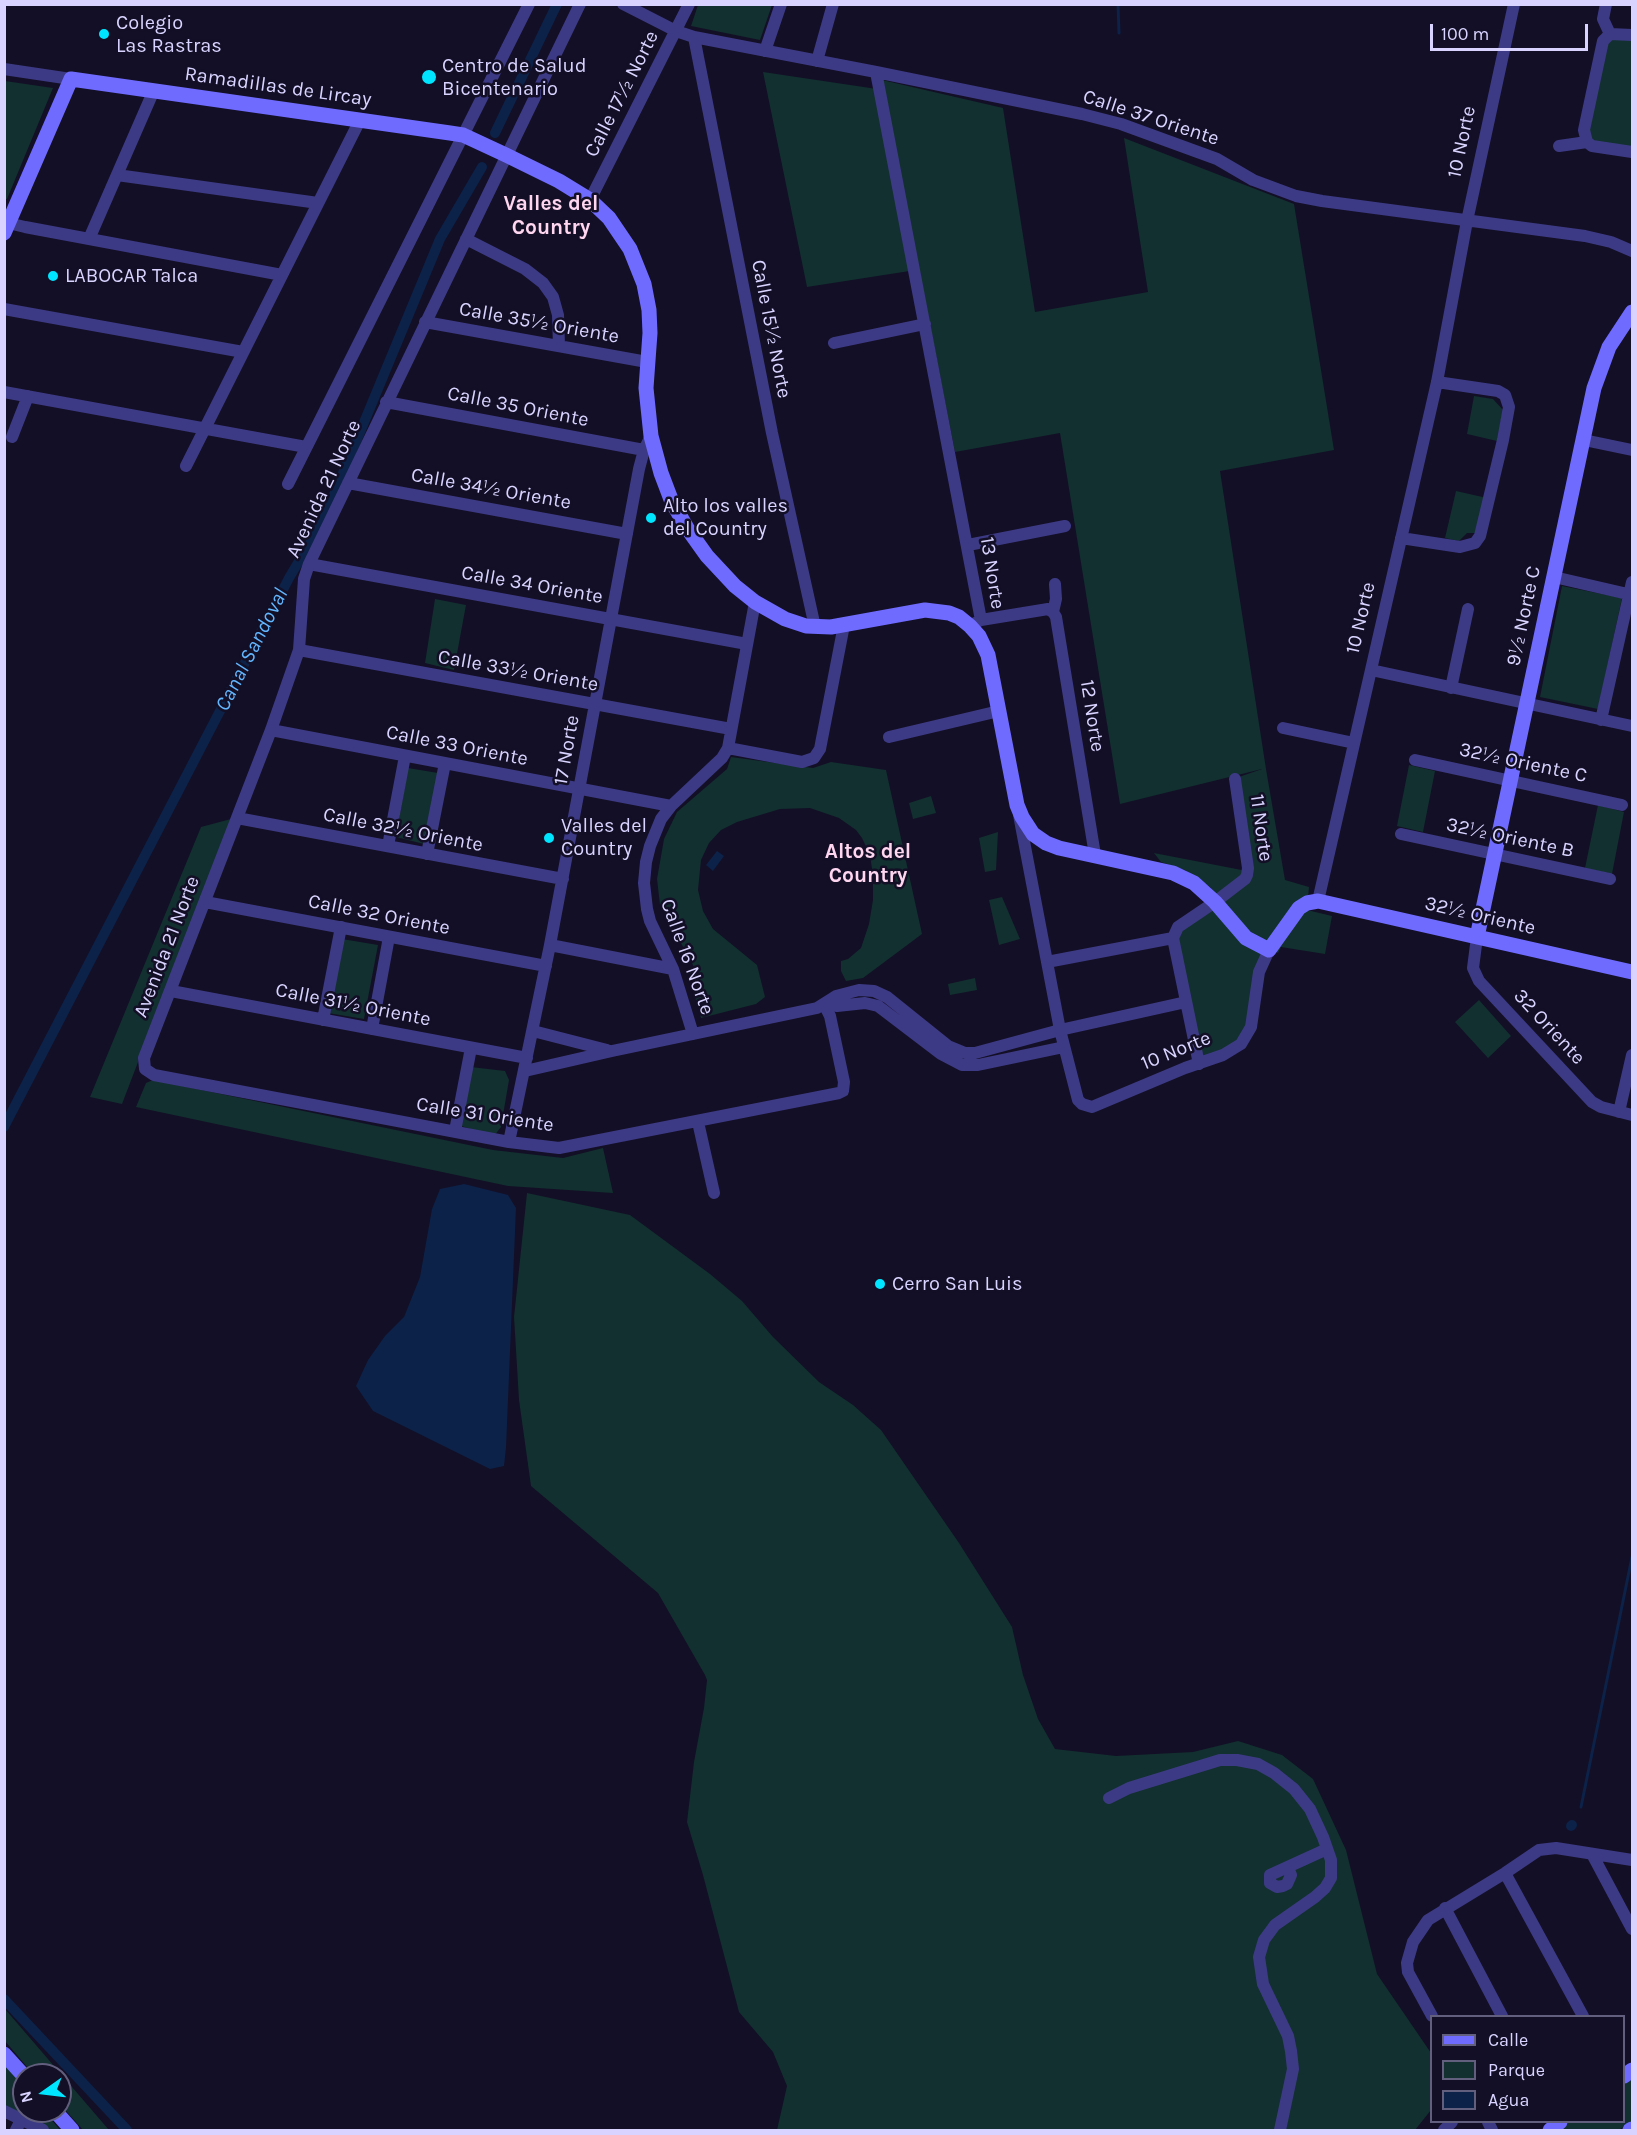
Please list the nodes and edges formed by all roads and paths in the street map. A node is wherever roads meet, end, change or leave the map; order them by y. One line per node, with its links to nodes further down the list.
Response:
1 (529, 4): 20 (street, Avenida 21 Norte)
2 (580, 4): 24 (street, Avenida 21 Norte)
3 (623, 4): 9 (street, Calle 37 Oriente)
4 (688, 4): 9 (street, Calle 17½ Norte)
5 (781, 4): 13 (street)
6 (833, 4): 14 (street)
7 (1514, 4): 28 (street, 10 Norte)
8 (1606, 4): 10 (street)
9 (676, 31): 12 (street, Calle 37 Oriente); 26 (street, Calle 17½ Norte)
10 (1610, 34): 11 (street); 21 (street)
11 (1632, 35)
12 (694, 38): 13 (street, Calle 37 Oriente); 69 (street, Calle 15½ Norte)
13 (765, 51): 14 (street, Calle 37 Oriente)
14 (817, 61): 16 (street, Calle 37 Oriente)
15 (4, 69): 17 (street, Ramadillas de Lircay)
16 (876, 72): 28 (street, Calle 37 Oriente); 37 (street, 13 Norte)
17 (70, 79): 18 (street, Ramadillas de Lircay); 29 (street)
18 (154, 90): 19 (street, Ramadillas de Lircay); 25 (street)
19 (360, 120): 20 (street, Ramadillas de Lircay); 27 (street)
20 (463, 135): 24 (street, Ramadillas de Lircay); 50 (street, Avenida 21 Norte)
21 (1587, 142): 22 (street); 23 (street)
22 (1559, 146)
23 (1632, 152)
24 (506, 154): 26 (street, Ramadillas de Lircay); 31 (street, Avenida 21 Norte)
25 (117, 175): 27 (street); 30 (street)
26 (590, 200): 41 (street, Ramadillas de Lircay)
27 (318, 203): 33 (street)
28 (1467, 220): 32 (street, Calle 37 Oriente); 42 (street, 10 Norte)
29 (6, 226): 30 (street)
30 (89, 239): 33 (street)
31 (466, 239): 36 (street, Avenida 21 Norte); 39 (street)
32 (1632, 251)
33 (282, 275): 40 (street)
34 (4, 309): 40 (street)
35 (1632, 312): 48 (street, 9½ Norte C)
36 (425, 322): 39 (street, Calle 35½ Oriente); 45 (street, Avenida 21 Norte)
37 (925, 324): 38 (street); 58 (street, 13 Norte)
38 (834, 343)
39 (559, 346): 41 (street, Calle 35½ Oriente)
40 (243, 352): 46 (street)
41 (647, 362): 49 (street, Ramadillas de Lircay)
42 (1437, 382): 57 (street, 10 Norte); 57 (street)
43 (4, 392): 44 (street)
44 (28, 396): 46 (street); 47 (street)
45 (386, 402): 49 (street, Calle 35 Oriente); 53 (street, Avenida 21 Norte)
46 (204, 429): 50 (street); 52 (street)
47 (12, 437)
48 (1584, 440): 51 (street); 60 (street, 9½ Norte C)
49 (647, 443): 56 (street, 17 Norte); 63 (street, Ramadillas de Lircay)
50 (306, 447): 54 (street, Avenida 21 Norte)
51 (1632, 450)
52 (186, 466)
53 (348, 483): 56 (street, Calle 34½ Oriente); 59 (street, Avenida 21 Norte)
54 (288, 484)
55 (1065, 526): 58 (street)
56 (627, 534): 66 (street, 17 Norte)
57 (1401, 538): 72 (street, 10 Norte)
58 (968, 545): 67 (street, 13 Norte)
59 (309, 564): 66 (street, Calle 34 Oriente); 71 (street, Avenida 21 Norte)
60 (1554, 577): 62 (street); 75 (street, 9½ Norte C)
61 (1055, 584): 65 (street, 12 Norte)
62 (1632, 590): 77 (street)
63 (755, 602): 69 (street, Ramadillas de Lircay); 70 (street)
64 (1468, 609): 73 (street)
65 (1053, 612): 67 (street); 98 (street, 12 Norte)
66 (611, 619): 70 (street, Calle 34 Oriente); 74 (street, 17 Norte)
67 (975, 623): 68 (street, Ramadillas de Lircay); 76 (street, 13 Norte)
68 (843, 625): 69 (street, Ramadillas de Lircay); 84 (street)
69 (814, 627)
70 (747, 644): 80 (street)
71 (298, 650): 74 (street, Calle 33½ Oriente); 81 (street, Avenida 21 Norte)
72 (1371, 670): 73 (street); 83 (street, 10 Norte)
73 (1451, 688): 75 (street)
74 (595, 704): 80 (street, Calle 33½ Oriente); 90 (street, 17 Norte)
75 (1527, 705): 77 (street); 89 (street, 9½ Norte C)
76 (999, 711): 82 (street); 91 (street, 13 Norte)
77 (1601, 720): 78 (street)
78 (1632, 726)
79 (1283, 728): 83 (street)
80 (731, 729): 84 (street)
81 (271, 730): 85 (street, Calle 33 Oriente); 94 (street, Avenida 21 Norte)
82 (888, 737)
83 (1354, 743): 102 (street, 10 Norte)
84 (728, 748): 93 (street, Calle 16 Norte)
85 (405, 756): 87 (street, Calle 33 Oriente); 96 (street)
86 (1415, 760): 89 (street, 32½ Oriente C)
87 (445, 763): 90 (street, Calle 33 Oriente); 97 (street)
88 (1234, 780): 104 (street, 11 Norte)
89 (1511, 781): 92 (street, 32½ Oriente C); 99 (street, 9½ Norte C)
90 (579, 789): 93 (street, Calle 33 Oriente); 100 (street, 17 Norte)
91 (1017, 805): 98 (street); 111 (street, 13 Norte)
92 (1622, 805)
93 (671, 806): 113 (street, Calle 16 Norte)
94 (237, 818): 96 (street, Calle 32½ Oriente); 103 (street, Avenida 21 Norte)
95 (1401, 834): 99 (street, 32½ Oriente B)
96 (388, 846): 97 (street, Calle 32½ Oriente)
97 (427, 854): 100 (street, Calle 32½ Oriente)
98 (1095, 855): 104 (street)
99 (1495, 855): 101 (street, 32½ Oriente B); 107 (street, 9½ Norte C)
100 (563, 879): 109 (street, 17 Norte)
101 (1610, 879)
102 (1318, 901): 107 (street, 32½ Oriente); 110 (street, 10 Norte)
103 (205, 902): 105 (street, Calle 32 Oriente); 115 (street, Avenida 21 Norte)
104 (1215, 902): 108 (street); 110 (street)
105 (341, 927): 106 (street, Calle 32 Oriente); 118 (street)
106 (389, 937): 112 (street, Calle 32 Oriente); 119 (street)
107 (1477, 937): 114 (street, 32½ Oriente); 132 (street, 32 Oriente)
108 (1173, 938): 111 (street); 116 (street)
109 (550, 945): 112 (street, 17 Norte); 113 (street)
110 (1269, 950): 128 (street, 10 Norte)
111 (1047, 962): 120 (street, 13 Norte)
112 (546, 966): 121 (street, 17 Norte)
113 (673, 969): 122 (street, Calle 16 Norte)
114 (1632, 972)
115 (171, 991): 118 (street, Calle 31½ Oriente); 130 (street, Avenida 21 Norte)
116 (1186, 1002): 120 (street); 128 (street)
117 (826, 1003): 122 (street); 127 (street); 134 (street, Calle 31 Oriente)
118 (323, 1020): 119 (street, Calle 31½ Oriente)
119 (372, 1029): 124 (street, Calle 31½ Oriente)
120 (1060, 1030): 123 (street, 13 Norte); 127 (street)
121 (533, 1031): 125 (street); 129 (street, 17 Norte)
122 (693, 1034): 125 (street)
123 (1064, 1047): 127 (street); 131 (street, 13 Norte)
124 (471, 1048): 129 (street, Calle 31½ Oriente); 135 (street)
125 (612, 1051): 129 (street)
126 (1632, 1055): 132 (street)
127 (959, 1058)
128 (1199, 1064): 131 (street, 10 Norte)
129 (526, 1065): 136 (street, 17 Norte)
130 (154, 1075): 135 (street, Calle 31 Oriente)
131 (1082, 1104)
132 (1619, 1112): 133 (street, 32 Oriente)
133 (1632, 1115)
134 (698, 1122): 136 (street, Calle 31 Oriente); 137 (street)
135 (455, 1131): 136 (street, Calle 31 Oriente)
136 (509, 1142)
137 (714, 1193)
138 (1109, 1798): 139 (street)
139 (1327, 1849): 142 (street); 152 (street)
140 (1592, 1854): 141 (street); 143 (street); 145 (street)
141 (1632, 1860)
142 (1288, 1866)
143 (1505, 1873): 144 (street); 148 (street)
144 (1445, 1908): 146 (street); 147 (street)
145 (1632, 1929)
146 (1431, 2015)
147 (1501, 2015)
148 (1582, 2015)
149 (4, 2111): 150 (street)
150 (18, 2125): 151 (street)
151 (43, 2130)
152 (1280, 2130)

